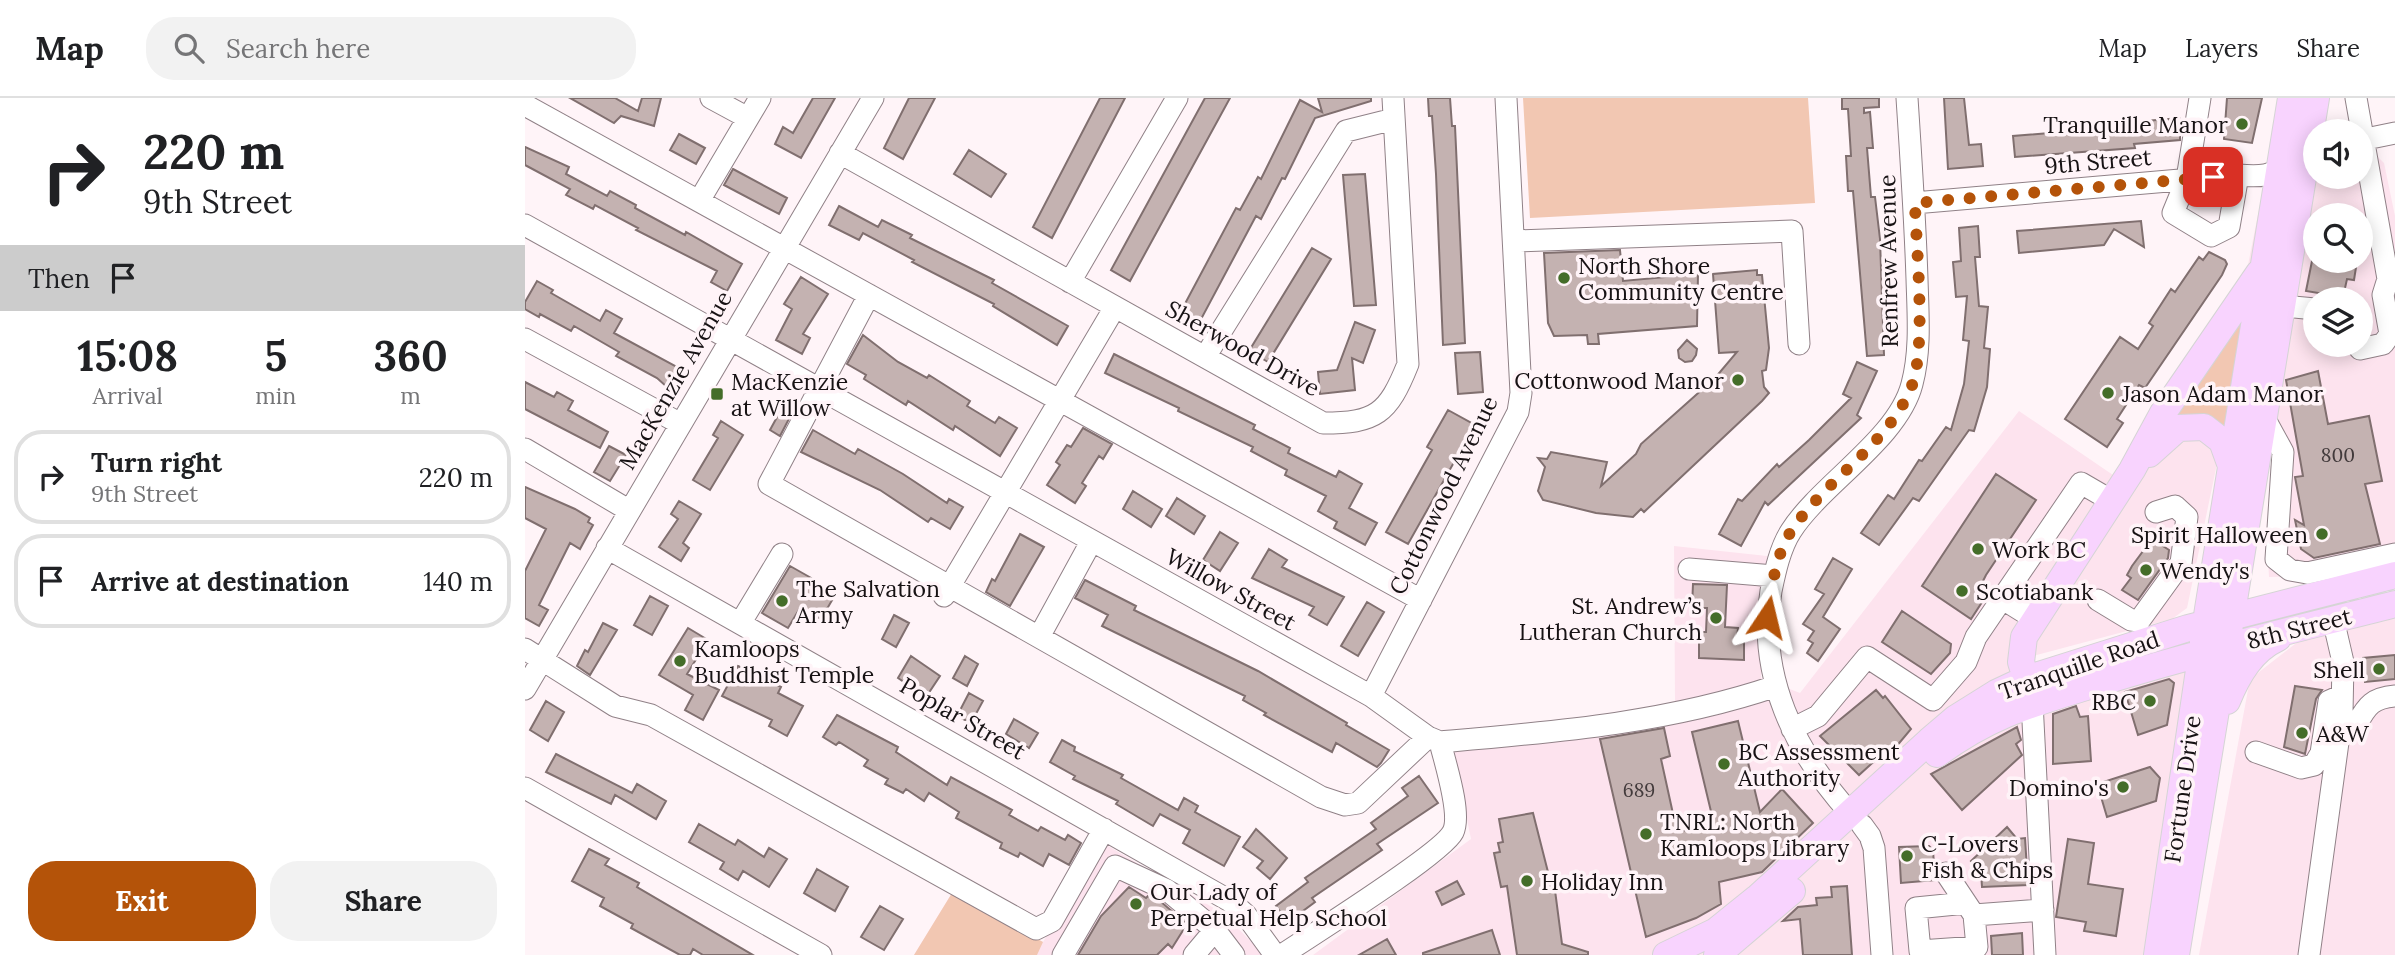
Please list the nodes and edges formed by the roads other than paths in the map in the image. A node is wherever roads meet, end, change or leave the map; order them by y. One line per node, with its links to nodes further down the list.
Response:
1 (711, 98): 13 (street)
2 (760, 98): 13 (street)
3 (873, 98): 19 (street, MacKenzie Avenue)
4 (1177, 98): 31 (street)
5 (1506, 98): 28 (street, Cottonwood Avenue)
6 (1907, 98): 26 (street, Renfrew Avenue)
7 (2200, 98): 22 (street)
8 (2291, 98): 20 (main road)
9 (2316, 98): 14 (main road)
10 (2356, 98): 15 (street)
11 (525, 105): 25 (street)
12 (1394, 109): 40 (street); 40 (street, Sherwood Drive)
13 (748, 118): 25 (street)
14 (2315, 119)
15 (2359, 119)
16 (2395, 133): 17 (street)
17 (2373, 138)
18 (2303, 151): 20 (street)
19 (839, 153): 29 (street, MacKenzie Avenue); 31 (street, Sherwood Drive)
20 (2279, 171): 21 (street, 9th Street); 30 (main road)
21 (2238, 175): 22 (street, 9th Street); 22 (street)
22 (2187, 179): 26 (street, 9th Street)
23 (2305, 189): 33 (main road)
24 (2371, 189): 39 (street)
25 (699, 201): 29 (street)
26 (1915, 203): 60 (street, Renfrew Avenue)
27 (525, 225): 36 (street, Willow Street)
28 (1514, 241): 38 (street); 63 (street, Cottonwood Avenue)
29 (783, 247): 32 (street); 36 (street, MacKenzie Avenue)
30 (2264, 266): 41 (main road); 48 (main road)
31 (1070, 282): 34 (street, Sherwood Drive)
32 (869, 295): 42 (street); 43 (street)
33 (2283, 306): 35 (street); 44 (main road)
34 (1115, 307): 40 (street, Sherwood Drive); 43 (street)
35 (2303, 308)
36 (729, 338): 42 (street, Willow Street); 45 (street, MacKenzie Avenue)
37 (525, 339): 45 (street)
38 (1799, 344)
39 (2373, 346)
40 (1205, 357)
41 (2248, 368): 44 (street); 47 (main road)
42 (819, 389): 49 (street, Willow Street); 61 (street)
43 (1060, 401): 49 (street); 63 (street)
44 (2265, 418): 56 (street); 57 (main road)
45 (679, 423): 51 (street, MacKenzie Avenue)
46 (525, 449): 51 (street)
47 (2231, 466): 48 (main road); 71 (main road)
48 (2132, 470): 50 (main road)
49 (1004, 494): 53 (street, Willow Street); 61 (street)
50 (2112, 501): 62 (street); 68 (main road)
51 (630, 510): 54 (street, MacKenzie Avenue)
52 (2156, 512): 64 (street)
53 (1091, 542): 73 (street); 81 (street, Willow Street)
54 (607, 548): 70 (street, Poplar Street); 76 (street, MacKenzie Avenue)
55 (782, 554): 70 (street)
56 (2395, 554)
57 (2242, 560): 65 (main road); 67 (main road)
58 (1689, 569): 60 (street)
59 (2395, 575): 65 (main road, 8th Street)
60 (1774, 576): 77 (street, Renfrew Avenue)
61 (947, 591): 73 (street)
62 (2003, 599): 68 (street); 84 (street)
63 (1421, 600): 81 (street, Cottonwood Avenue)
64 (2098, 600)
65 (2282, 604): 67 (main road, 8th Street)
66 (2395, 604): 69 (main road, 8th Street)
67 (2232, 616): 71 (main road, Tranquille Road); 74 (main road)
68 (2035, 619): 79 (main road)
69 (2333, 619): 72 (main road, 8th Street); 80 (street)
70 (741, 622): 90 (street, Poplar Street)
71 (2206, 623): 75 (main road, Fortune Drive); 79 (main road, Tranquille Road)
72 (2302, 626): 74 (main road, 8th Street); 85 (main road)
73 (1039, 637): 86 (street)
74 (2228, 645): 75 (main road, 8th Street); 85 (main road, Fortune Drive)
75 (2202, 651): 79 (main road, Tranquille Road); 107 (main road, Fortune Drive)
76 (534, 654): 78 (street, MacKenzie Avenue); 90 (street)
77 (1776, 686): 84 (street, Renfrew Avenue); 86 (street)
78 (525, 689)
79 (2029, 690): 89 (main road, Tranquille Road); 93 (street)
80 (2342, 695): 87 (street); 110 (street)
81 (1371, 696): 86 (street, Willow Street)
82 (2395, 696): 83 (street)
83 (2357, 724)
84 (1792, 729): 89 (street, Renfrew Avenue)
85 (2213, 738): 94 (main road, Fortune Drive)
86 (1434, 740): 103 (street)
87 (2256, 752)
88 (525, 788): 98 (street)
89 (1856, 819): 97 (street, Renfrew Avenue); 104 (main road, Tranquille Road); 105 (main road, Tranquille Road)
90 (1104, 829): 102 (street, Poplar Street)
91 (1946, 873): 92 (street)
92 (1970, 909): 93 (street); 96 (street); 96 (street)
93 (2043, 910): 106 (street)
94 (2181, 925): 108 (main road, Fortune Drive); 109 (street)
95 (1215, 930): 99 (street); 100 (street); 101 (street)
96 (1919, 934): 97 (street)
97 (1881, 946)
98 (821, 955)
99 (1063, 955)
100 (1194, 955)
101 (1234, 955)
102 (1275, 955)
103 (1282, 955)
104 (1666, 955)
105 (1717, 955)
106 (2045, 955)
107 (2157, 955)
108 (2176, 955)
109 (2189, 955)
110 (2309, 955)

